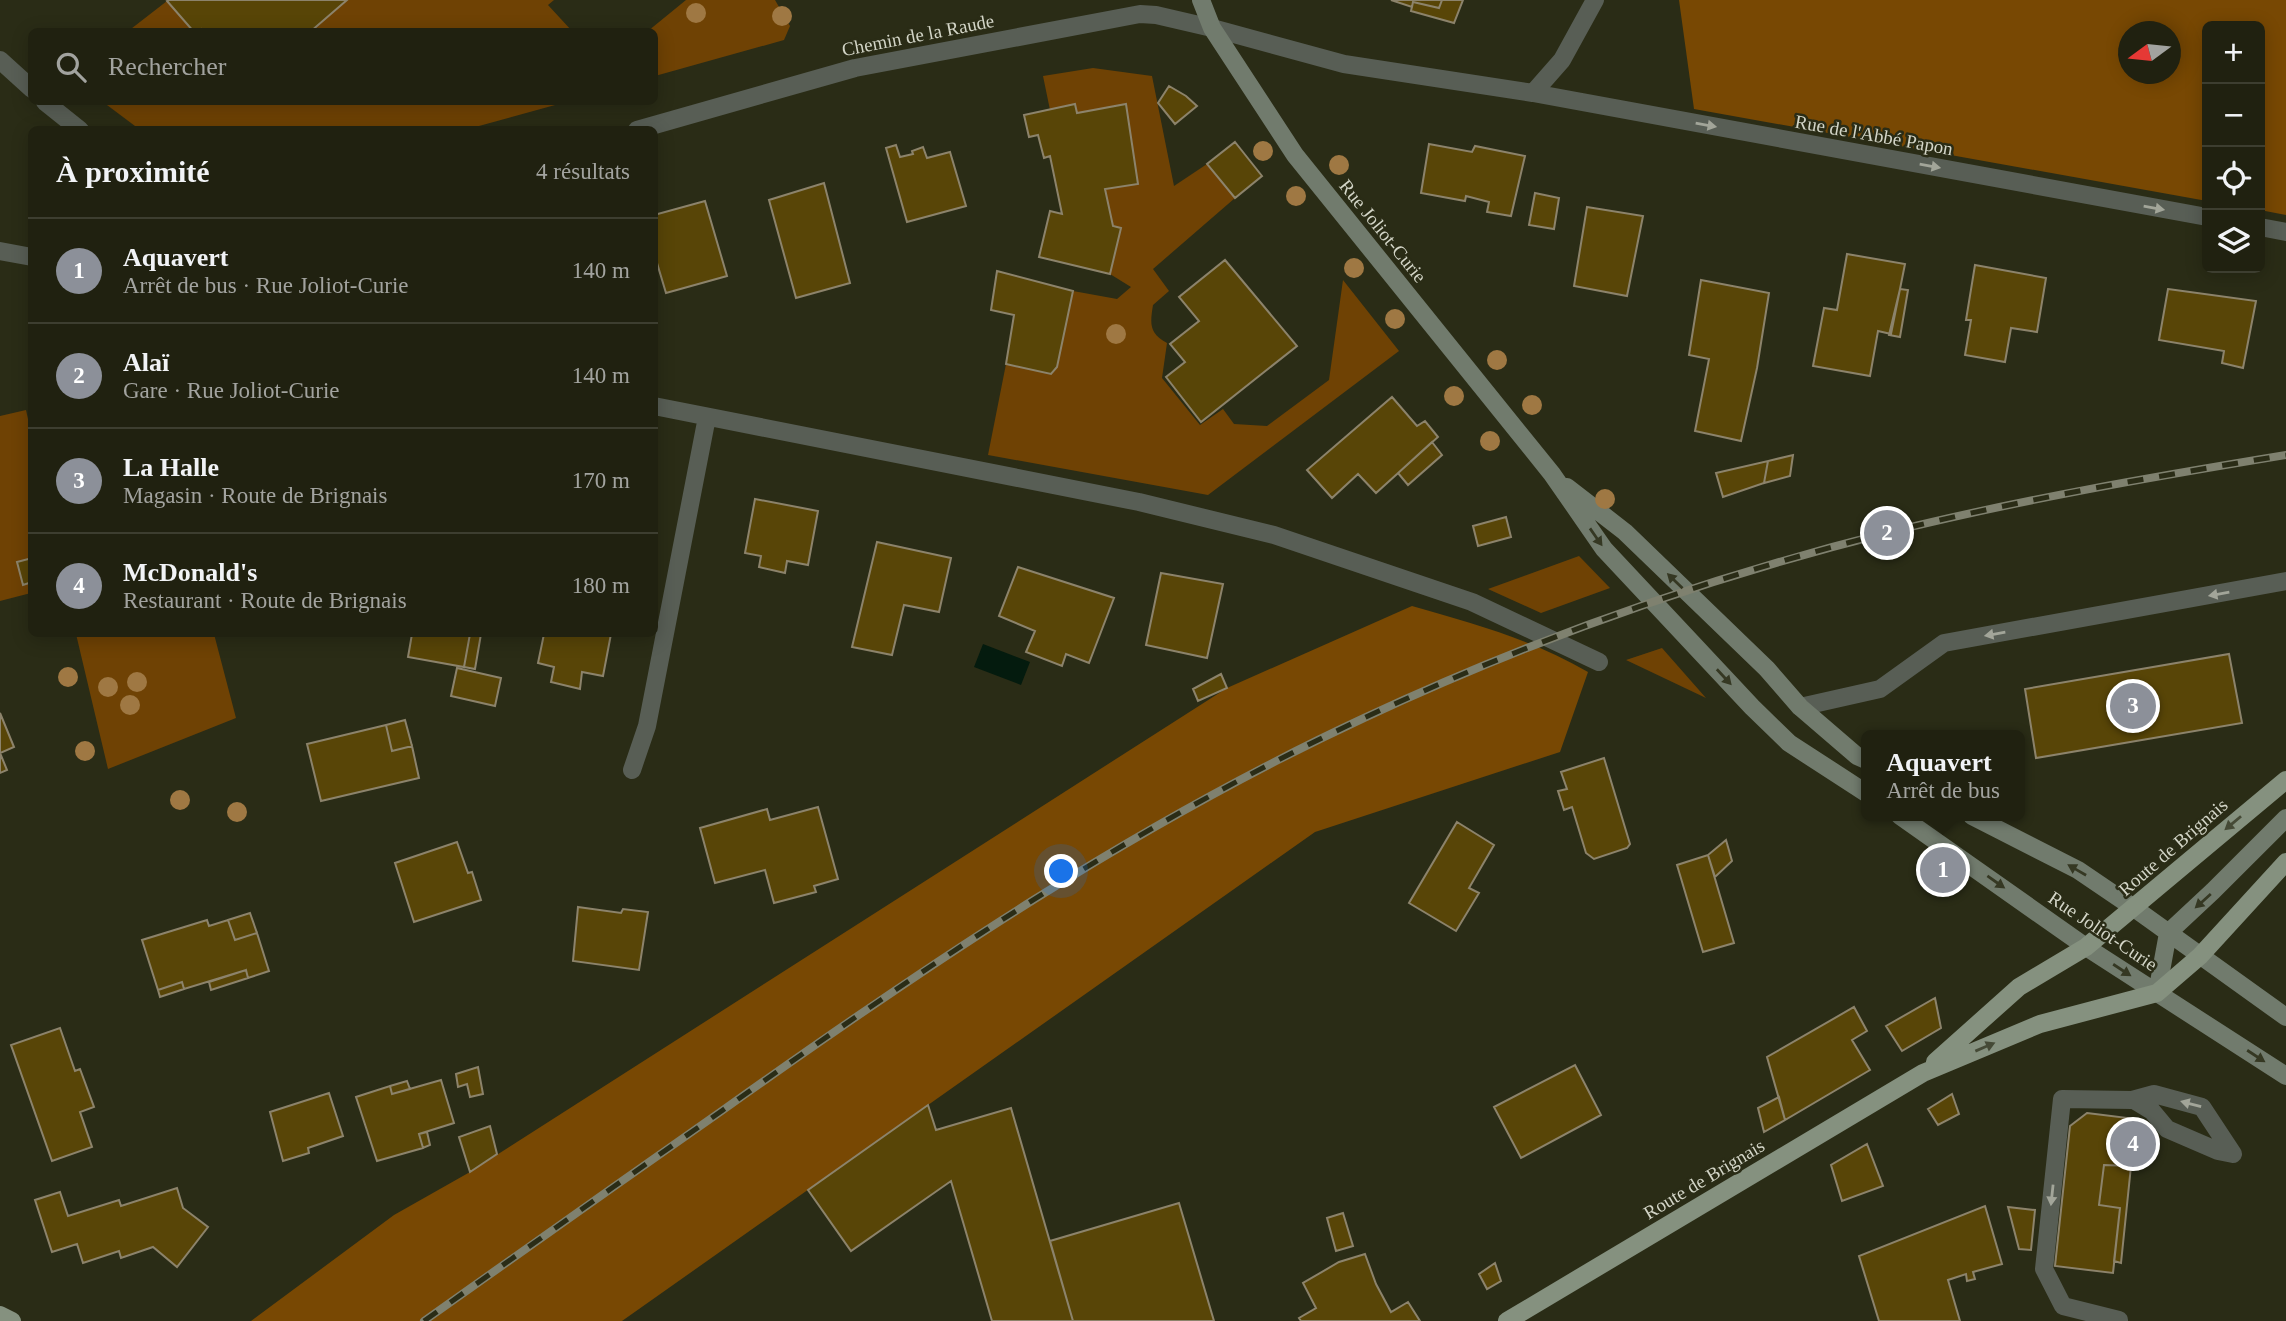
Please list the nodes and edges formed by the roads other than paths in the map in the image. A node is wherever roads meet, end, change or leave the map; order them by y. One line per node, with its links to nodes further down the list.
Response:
1 (1201, 0): 3 (main road, Rue Joliot-Curie)
2 (1595, 0): 6 (street)
3 (1212, 28): 6 (street, Rue de l'Abbé Papon); 9 (street, Chemin de la Raude); 17 (main road, Rue Joliot-Curie)
4 (0, 60): 5 (street)
5 (28, 85)
6 (1533, 93): 10 (street, Rue de l'Abbé Papon, one-way to 10)
7 (49, 105): 8 (street)
8 (75, 126)
9 (651, 126)
10 (2202, 216)
11 (2265, 228): 12 (street)
12 (2286, 232)
13 (0, 251): 14 (street)
14 (28, 256)
15 (658, 407): 16 (street)
16 (707, 417): 19 (street); 22 (street)
17 (1552, 474): 20 (main road, Rue Joliot-Curie, one-way to 17); 24 (main road, Rue Joliot-Curie, one-way to 24)
18 (2286, 582): 20 (street, one-way to 20)
19 (1599, 662)
20 (1800, 707): 21 (main road, Rue Joliot-Curie)
21 (1861, 757)
22 (632, 770)
23 (2286, 780): 29 (main road, Route de Brignais, one-way to 29)
24 (1861, 790)
25 (2286, 818): 30 (main road, one-way to 30)
26 (1907, 821): 31 (main road, Rue Joliot-Curie, one-way to 31)
27 (1982, 821): 29 (main road, Rue Joliot-Curie, one-way to 27)
28 (2286, 862): 32 (main road, Route de Brignais)
29 (2134, 908): 30 (main road, Rue Joliot-Curie); 31 (main road, Route de Brignais)
30 (2168, 933): 32 (main road, Rue Joliot-Curie); 33 (main road)
31 (2086, 947): 33 (main road, Rue Joliot-Curie, one-way to 33); 35 (main road, Route de Brignais)
32 (2200, 956): 33 (main road, Route de Brignais); 34 (main road, Rue Joliot-Curie)
33 (2157, 993): 35 (main road, Route de Brignais, one-way to 33); 36 (main road, Rue Joliot-Curie, one-way to 36)
34 (2286, 1017)
35 (1923, 1073): 41 (main road, Route de Brignais)
36 (2286, 1076)
37 (2134, 1100): 37 (street, one-way to 37); 39 (street, one-way to 39)
38 (0, 1315): 40 (main road)
39 (2119, 1320)
40 (12, 1321)
41 (1507, 1321)

